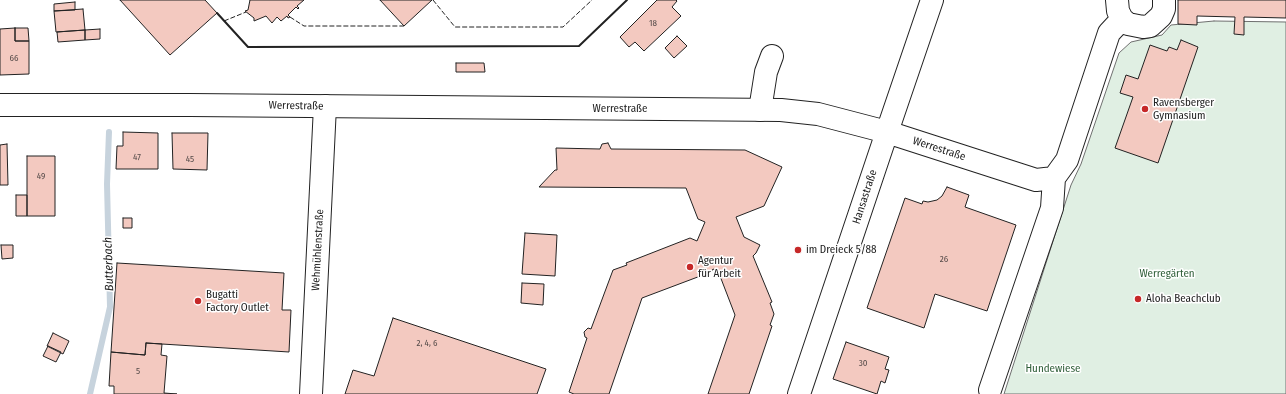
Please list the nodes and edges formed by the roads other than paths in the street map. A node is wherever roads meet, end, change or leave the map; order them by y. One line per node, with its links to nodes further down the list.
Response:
1 (932, 0): 8 (main road, Hansastraße)
2 (1164, 0): 3 (main road)
3 (1120, 10): 9 (main road)
4 (772, 56): 7 (main road)
5 (0, 106): 6 (main road, Werrestraße)
6 (325, 106): 7 (main road, Werrestraße); 11 (main road, Wehmühlenstraße)
7 (760, 110): 8 (main road, Werrestraße)
8 (887, 132): 9 (main road, Werrestraße); 12 (main road, Hansastraße)
9 (1054, 178): 10 (main road)
10 (990, 390)
11 (311, 394)
12 (799, 394)

